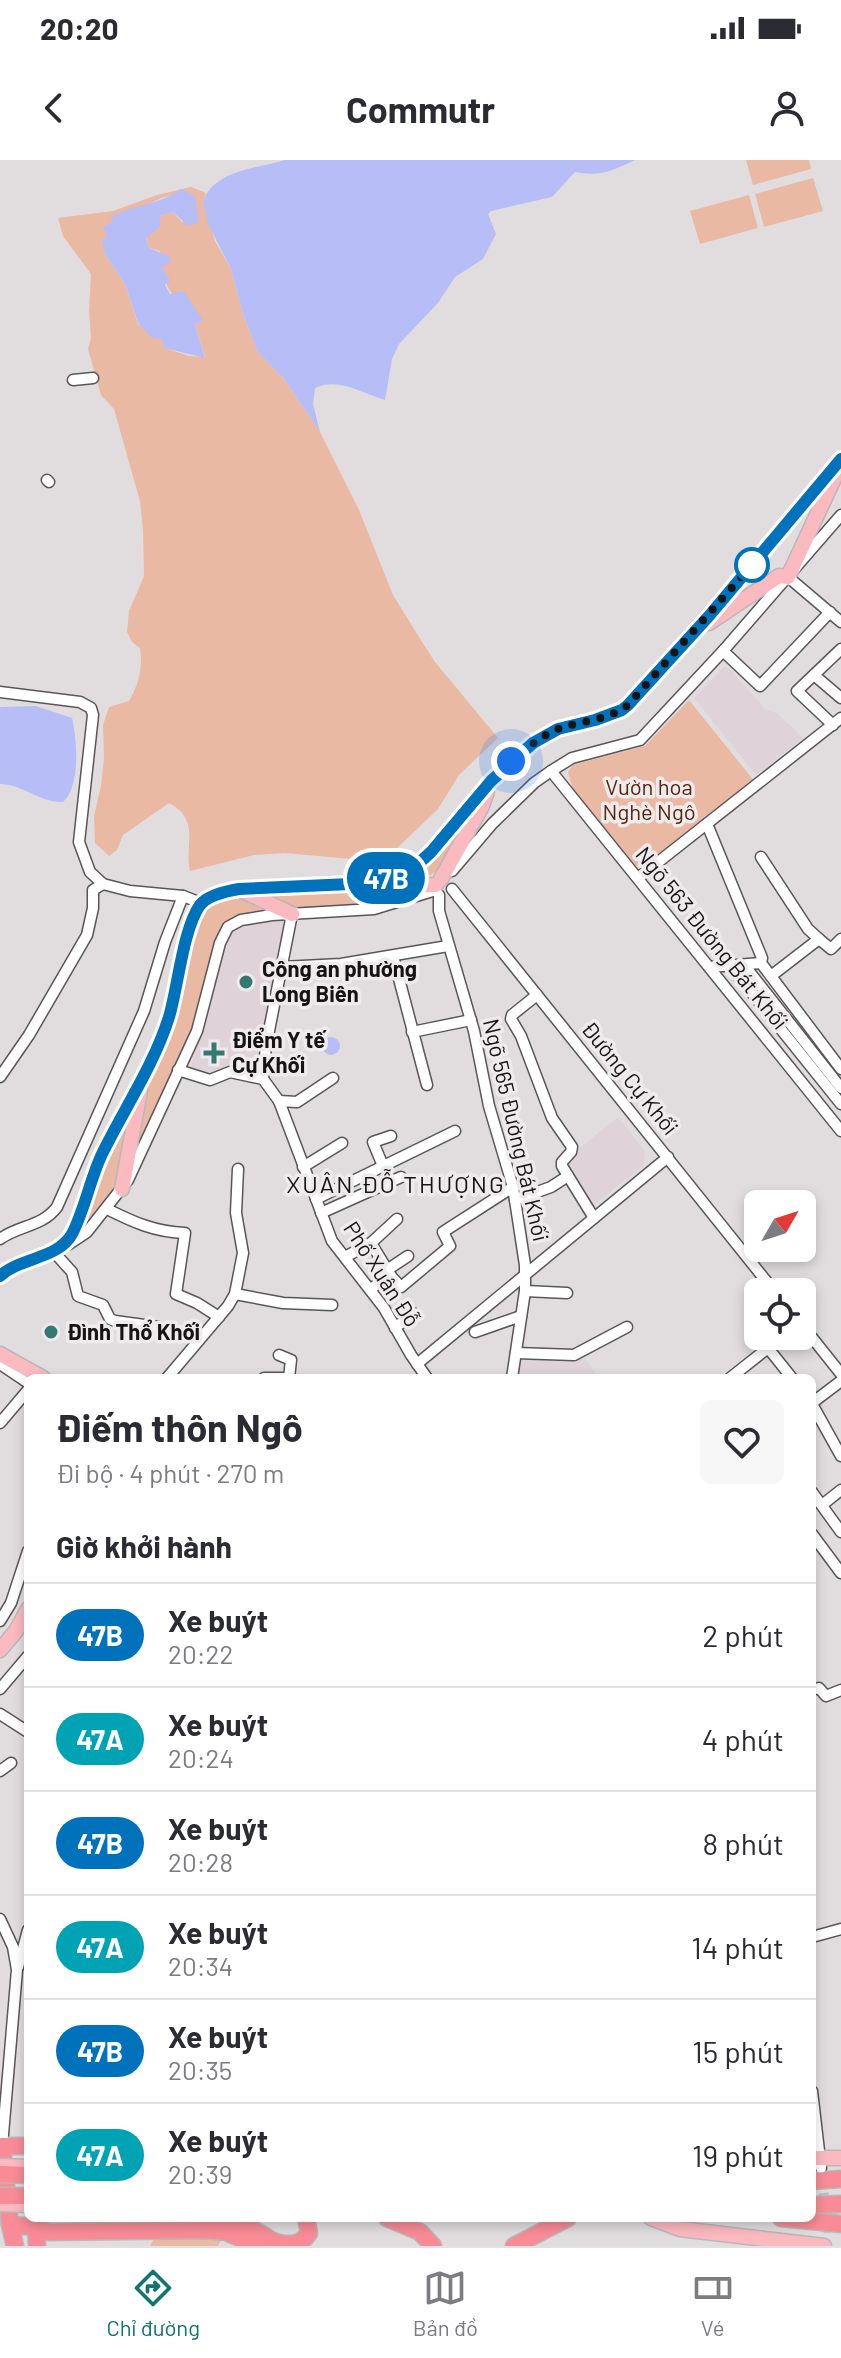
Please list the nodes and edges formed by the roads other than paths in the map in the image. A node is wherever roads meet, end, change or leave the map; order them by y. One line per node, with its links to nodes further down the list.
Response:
1 (93, 378): 2 (street)
2 (73, 380)
3 (841, 462): 5 (main road); 8 (main road)
4 (841, 515): 5 (street)
5 (788, 577): 6 (street); 8 (main road); 10 (street)
6 (830, 612): 7 (street); 10 (street)
7 (841, 622)
8 (692, 635): 17 (main road)
9 (841, 649): 11 (street)
10 (723, 651): 16 (street)
11 (836, 661): 12 (street)
12 (814, 675): 14 (street); 15 (street)
13 (0, 692): 21 (street)
14 (841, 698)
15 (837, 721): 18 (street)
16 (551, 771): 20 (street, Ngõ 563 Đường Bát Khối); 23 (street)
17 (491, 781): 22 (main road); 23 (main road)
18 (707, 824): 20 (street); 32 (street)
19 (761, 857): 28 (street)
20 (638, 878): 34 (street, Ngõ 563 Đường Bát Khối)
21 (103, 884): 25 (street); 46 (street)
22 (344, 884): 23 (main road); 24 (main road)
23 (442, 886): 27 (street); 30 (street, Ngõ 565 Đường Bát Khối); 38 (street, Đường Cự Khối)
24 (239, 889): 26 (main road); 27 (main road)
25 (183, 896): 26 (street); 71 (street)
26 (201, 903): 45 (main road)
27 (292, 914): 33 (street); 44 (street)
28 (819, 939): 29 (street); 37 (street)
29 (841, 939)
30 (448, 946): 31 (street); 39 (street, Ngõ 565 Đường Bát Khối)
31 (393, 956): 33 (street); 40 (street)
32 (761, 963): 34 (street); 37 (street)
33 (282, 967): 48 (street)
34 (710, 967): 42 (street, Ngõ 563 Đường Bát Khối)
35 (748, 970): 41 (street)
36 (735, 972): 41 (street)
37 (771, 976): 43 (street)
38 (537, 995): 57 (street, Đường Cự Khối); 61 (street)
39 (471, 1020): 40 (street); 63 (street, Ngõ 565 Đường Bát Khối)
40 (412, 1032): 49 (street)
41 (805, 1044): 42 (street); 50 (street); 52 (street)
42 (785, 1061): 54 (street, Ngõ 563 Đường Bát Khối)
43 (841, 1069)
44 (178, 1070): 48 (street); 64 (street)
45 (142, 1076): 64 (main road); 73 (main road)
46 (0, 1077)
47 (333, 1078): 51 (street)
48 (263, 1079): 51 (street, Phố Xuân Đỗ)
49 (427, 1085)
50 (841, 1088)
51 (279, 1101): 59 (street, Phố Xuân Đỗ)
52 (841, 1104)
53 (455, 1131): 58 (street)
54 (841, 1131)
55 (391, 1136): 58 (street)
56 (342, 1143): 59 (street)
57 (668, 1157): 69 (street); 79 (street, Đường Cự Khối)
58 (383, 1166): 65 (street)
59 (303, 1167): 65 (street, Phố Xuân Đỗ)
60 (238, 1169): 83 (street)
61 (568, 1176): 66 (street); 69 (street)
62 (401, 1177): 68 (street)
63 (513, 1187): 66 (street, Ngõ 565 Đường Bát Khối); 76 (street)
64 (122, 1189): 67 (street)
65 (316, 1199): 68 (street, Phố Xuân Đỗ)
66 (515, 1200): 77 (street, Ngõ 565 Đường Bát Khối)
67 (107, 1209): 73 (street); 87 (street)
68 (321, 1213): 75 (street, Phố Xuân Đỗ)
69 (594, 1218): 77 (street)
70 (397, 1219): 72 (street)
71 (0, 1239)
72 (371, 1243): 75 (street); 76 (street)
73 (53, 1251): 78 (main road); 91 (street)
74 (408, 1256): 76 (street)
75 (345, 1257): 80 (street, Phố Xuân Đỗ)
76 (389, 1273): 80 (street)
77 (525, 1275): 81 (street, Ngõ 565 Đường Bát Khối); 97 (street)
78 (0, 1276)
79 (764, 1278)
80 (370, 1289): 89 (street, Phố Xuân Đỗ)
81 (525, 1291): 82 (street); 86 (street, Ngõ 565 Đường Bát Khối)
82 (567, 1293)
83 (235, 1294): 84 (street); 87 (street)
84 (332, 1305)
85 (413, 1313): 89 (street)
86 (521, 1316): 90 (street); 93 (street, Ngõ 565 Đường Bát Khối)
87 (219, 1317): 91 (street)
88 (627, 1327): 93 (street)
89 (395, 1328): 97 (street, Phố Xuân Đỗ)
90 (475, 1332)
91 (200, 1338): 99 (street)
92 (816, 1343): 105 (street)
93 (516, 1353): 102 (street, Ngõ 565 Đường Bát Khối)
94 (0, 1354): 98 (main road)
95 (279, 1355): 100 (street)
96 (0, 1364): 106 (street)
97 (417, 1364): 101 (street, Phố Xuân Đỗ)
98 (24, 1374)
99 (170, 1374)
100 (288, 1374)
101 (424, 1374)
102 (513, 1374)
103 (735, 1374): 104 (street)
104 (789, 1374)
105 (841, 1374)
106 (24, 1376)
107 (841, 1381): 109 (street)
108 (24, 1390): 111 (street)
109 (816, 1401)
110 (816, 1411): 112 (street)
111 (0, 1423)
112 (841, 1456)
113 (841, 1490): 115 (street)
114 (816, 1497): 115 (street)
115 (822, 1505): 116 (street)
116 (841, 1532)
117 (816, 1539): 119 (street)
118 (24, 1563): 121 (street)
119 (841, 1573)
120 (24, 1616): 122 (main road)
121 (0, 1621)
122 (0, 1650)
123 (24, 1661): 124 (street)
124 (0, 1689)
125 (816, 1689): 126 (street)
126 (841, 1690)
127 (0, 1714): 128 (street)
128 (24, 1729)
129 (11, 1763): 130 (street)
130 (0, 1771)
131 (0, 1919): 135 (street)
132 (841, 1929): 133 (street)
133 (816, 1936)
134 (24, 1945): 135 (street)
135 (17, 1970): 136 (street)
136 (1, 2146): 137 (highway); 160 (highway)
137 (24, 2146)
138 (841, 2158): 141 (main road)
139 (0, 2166): 140 (main road, bridge)
140 (24, 2167)
141 (816, 2170)
142 (816, 2170): 146 (highway)
143 (816, 2171): 147 (highway)
144 (0, 2174): 145 (highway, bridge)
145 (24, 2175)
146 (841, 2179)
147 (841, 2185)
148 (0, 2196): 149 (highway, bridge)
149 (24, 2196)
150 (0, 2204): 152 (main road, bridge)
151 (841, 2204): 153 (highway)
152 (24, 2205)
153 (816, 2205)
154 (230, 2222): 163 (highway)
155 (307, 2222): 163 (highway)
156 (396, 2222): 165 (highway)
157 (560, 2222): 166 (highway)
158 (662, 2222): 162 (main road)
159 (791, 2222): 162 (highway)
160 (5, 2225): 161 (highway); 164 (highway)
161 (39, 2230): 163 (highway); 164 (street)
162 (831, 2238)
163 (270, 2244)
164 (15, 2246)
165 (433, 2246)
166 (514, 2246)

